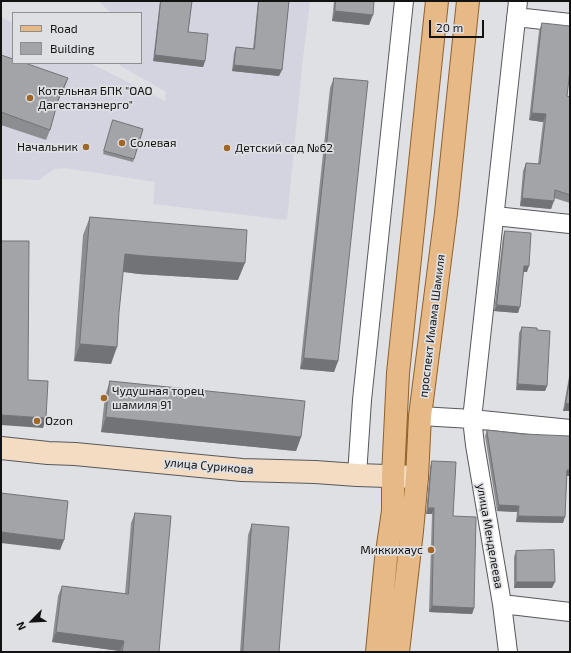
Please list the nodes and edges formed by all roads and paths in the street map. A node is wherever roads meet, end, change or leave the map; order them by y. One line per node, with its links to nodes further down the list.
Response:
1 (404, 1): 13 (street)
2 (437, 1): 8 (main road)
3 (468, 1): 9 (main road, проспект Имама Шамиля)
4 (517, 9): 5 (street); 6 (street, улица Менделеева)
5 (570, 23)
6 (495, 216): 7 (street); 10 (street, улица Менделеева)
7 (570, 224)
8 (396, 412): 9 (main road); 14 (main road)
9 (420, 416): 10 (street); 15 (main road, проспект Имама Шамиля)
10 (472, 420): 11 (street); 16 (street, улица Менделеева)
11 (570, 429)
12 (1, 448): 13 (main road, улица Сурикова)
13 (357, 475): 14 (main road, улица Сурикова)
14 (393, 476): 15 (main road, улица Сурикова); 18 (main road)
15 (417, 477): 19 (main road, проспект Имама Шамиля)
16 (502, 604): 17 (street); 20 (street, улица Менделеева)
17 (570, 612)
18 (378, 652)
19 (398, 652)
20 (508, 652)

